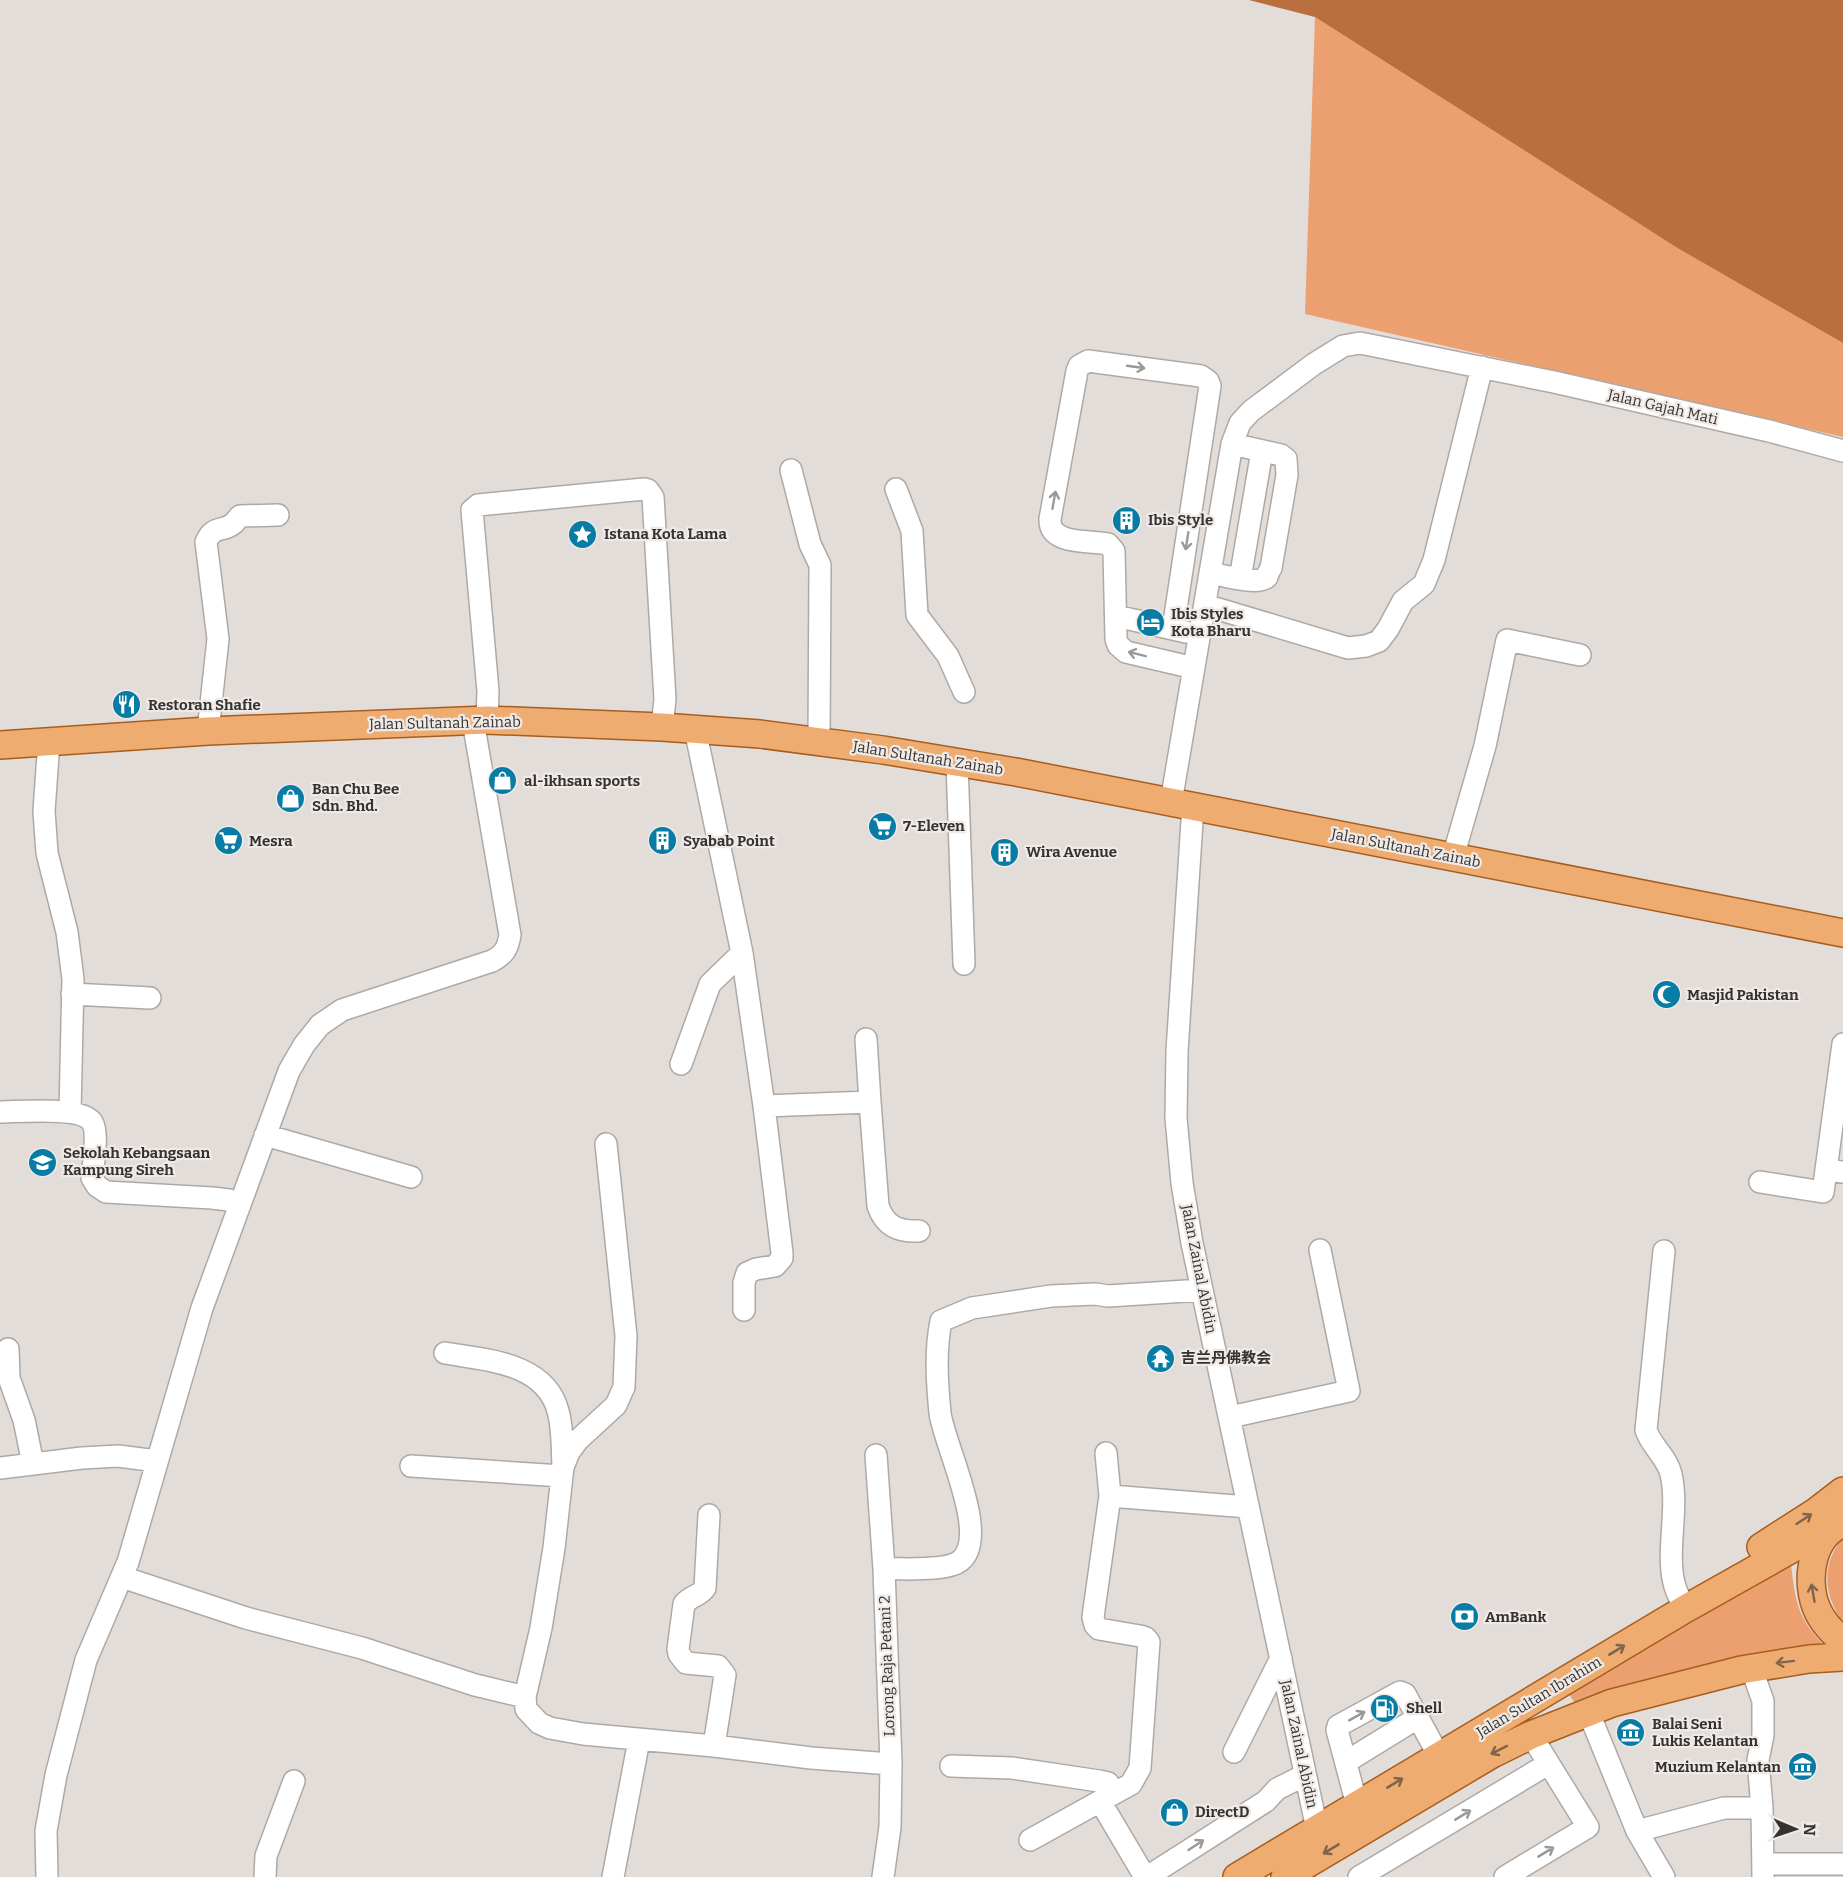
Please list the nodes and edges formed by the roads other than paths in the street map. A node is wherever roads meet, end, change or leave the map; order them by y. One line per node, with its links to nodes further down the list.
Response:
1 (1482, 367): 2 (street, Jalan Gajah Mati); 4 (street, Jalan Gajah Mati); 10 (street)
2 (1233, 444): 3 (street); 8 (street, Jalan Zainal Abidin)
3 (1262, 451): 9 (street); 9 (street)
4 (1843, 451)
5 (791, 470): 22 (street)
6 (896, 489): 16 (street)
7 (278, 515): 20 (street)
8 (1210, 573): 9 (street); 10 (street, Jalan Zainal Abidin)
9 (1240, 579)
10 (1205, 604): 13 (street, Jalan Zainal Abidin)
11 (1116, 616): 12 (street); 12 (street, one-way to 12); 15 (street, one-way to 11)
12 (1173, 629): 13 (street)
13 (1200, 635): 15 (street, Jalan Zainal Abidin)
14 (1580, 656): 26 (street)
15 (1194, 668): 25 (street, Jalan Zainal Abidin)
16 (964, 692)
17 (480, 721): 18 (main road, Jalan Sultanah Zainab); 18 (street); 20 (main road, Jalan Sultanah Zainab); 39 (street)
18 (662, 727): 19 (main road, Jalan Sultanah Zainab)
19 (695, 729): 22 (main road, Jalan Sultanah Zainab); 28 (street)
20 (208, 731): 21 (main road, Jalan Sultanah Zainab)
21 (49, 741): 23 (main road, Jalan Sultanah Zainab); 30 (street)
22 (819, 742): 24 (main road, Jalan Sultanah Zainab)
23 (0, 745)
24 (957, 762): 25 (main road, Jalan Sultanah Zainab); 29 (street)
25 (1182, 804): 26 (main road, Jalan Sultanah Zainab); 48 (street, Jalan Zainal Abidin)
26 (1453, 857): 27 (main road, Jalan Sultanah Zainab)
27 (1843, 933)
28 (742, 953): 34 (street); 36 (street)
29 (963, 964)
30 (72, 994): 31 (street); 38 (street)
31 (150, 998)
32 (866, 1039): 35 (street)
33 (1843, 1044): 41 (street)
34 (681, 1064)
35 (870, 1102): 36 (street); 45 (street)
36 (764, 1106): 49 (street)
37 (0, 1112): 38 (street)
38 (70, 1112): 44 (street)
39 (265, 1135): 42 (street); 44 (street)
40 (606, 1144): 59 (street)
41 (1834, 1171): 43 (street)
42 (411, 1177)
43 (1760, 1182)
44 (240, 1205): 55 (street)
45 (919, 1231)
46 (1320, 1250): 52 (street)
47 (1664, 1251): 67 (street)
48 (1202, 1290): 52 (street, Jalan Zainal Abidin); 65 (street)
49 (744, 1310)
50 (8, 1349): 56 (street)
51 (445, 1353): 59 (street)
52 (1230, 1417): 62 (street, Jalan Zainal Abidin)
53 (1106, 1453): 61 (street)
54 (876, 1455): 65 (street, Lorong Raja Petani 2)
55 (157, 1461): 56 (street); 66 (street)
56 (33, 1464): 58 (street)
57 (411, 1466): 59 (street)
58 (0, 1467)
59 (563, 1472): 72 (street)
60 (1843, 1491): 67 (main road, one-way to 60)
61 (1110, 1496): 62 (street); 86 (street)
62 (1248, 1507): 70 (street, Jalan Zainal Abidin)
63 (709, 1515): 77 (street)
64 (1843, 1521): 67 (main road, Jalan Sultan Ibrahim); 68 (main road, one-way to 64)
65 (884, 1569): 81 (street, Lorong Raja Petani 2)
66 (122, 1577): 72 (street); 94 (street)
67 (1688, 1607): 79 (main road, Jalan Sultan Ibrahim, one-way to 67)
68 (1843, 1641)
69 (1843, 1657): 71 (main road, Jalan Sultan Ibrahim, one-way to 71)
70 (1281, 1658): 78 (street); 84 (street, Jalan Zainal Abidin)
71 (1751, 1667): 73 (main road, Jalan Sultan Ibrahim); 88 (street)
72 (525, 1697): 76 (street)
73 (1588, 1711): 75 (main road, Jalan Sultan Ibrahim); 90 (street)
74 (1419, 1718): 79 (street); 80 (street); 80 (street, one-way to 74)
75 (1531, 1735): 82 (street); 100 (main road, Jalan Sultan Ibrahim, one-way to 100)
76 (639, 1740): 77 (street); 96 (street)
77 (714, 1746): 81 (street)
78 (1234, 1752)
79 (1439, 1756): 87 (main road, Jalan Sultan Ibrahim, one-way to 79)
80 (1346, 1762): 87 (street)
81 (891, 1764): 97 (street, Lorong Raja Petani 2)
82 (1548, 1764): 101 (street, one-way to 82); 102 (street, one-way to 82)
83 (951, 1766): 86 (street)
84 (1305, 1775): 89 (street, Jalan Zainal Abidin); 98 (street, one-way to 84)
85 (294, 1781): 95 (street)
86 (1107, 1797): 91 (street); 98 (street)
87 (1357, 1805): 89 (main road, Jalan Sultan Ibrahim)
88 (1762, 1808): 90 (street); 93 (street)
89 (1317, 1829): 99 (main road, Jalan Sultan Ibrahim)
90 (1637, 1831): 103 (street)
91 (1030, 1840)
92 (1843, 1864): 93 (street)
93 (1763, 1870)
94 (47, 1877)
95 (264, 1877)
96 (613, 1877)
97 (883, 1877)
98 (1146, 1877)
99 (1237, 1877)
100 (1285, 1877)
101 (1359, 1877)
102 (1505, 1877)
103 (1664, 1877)

